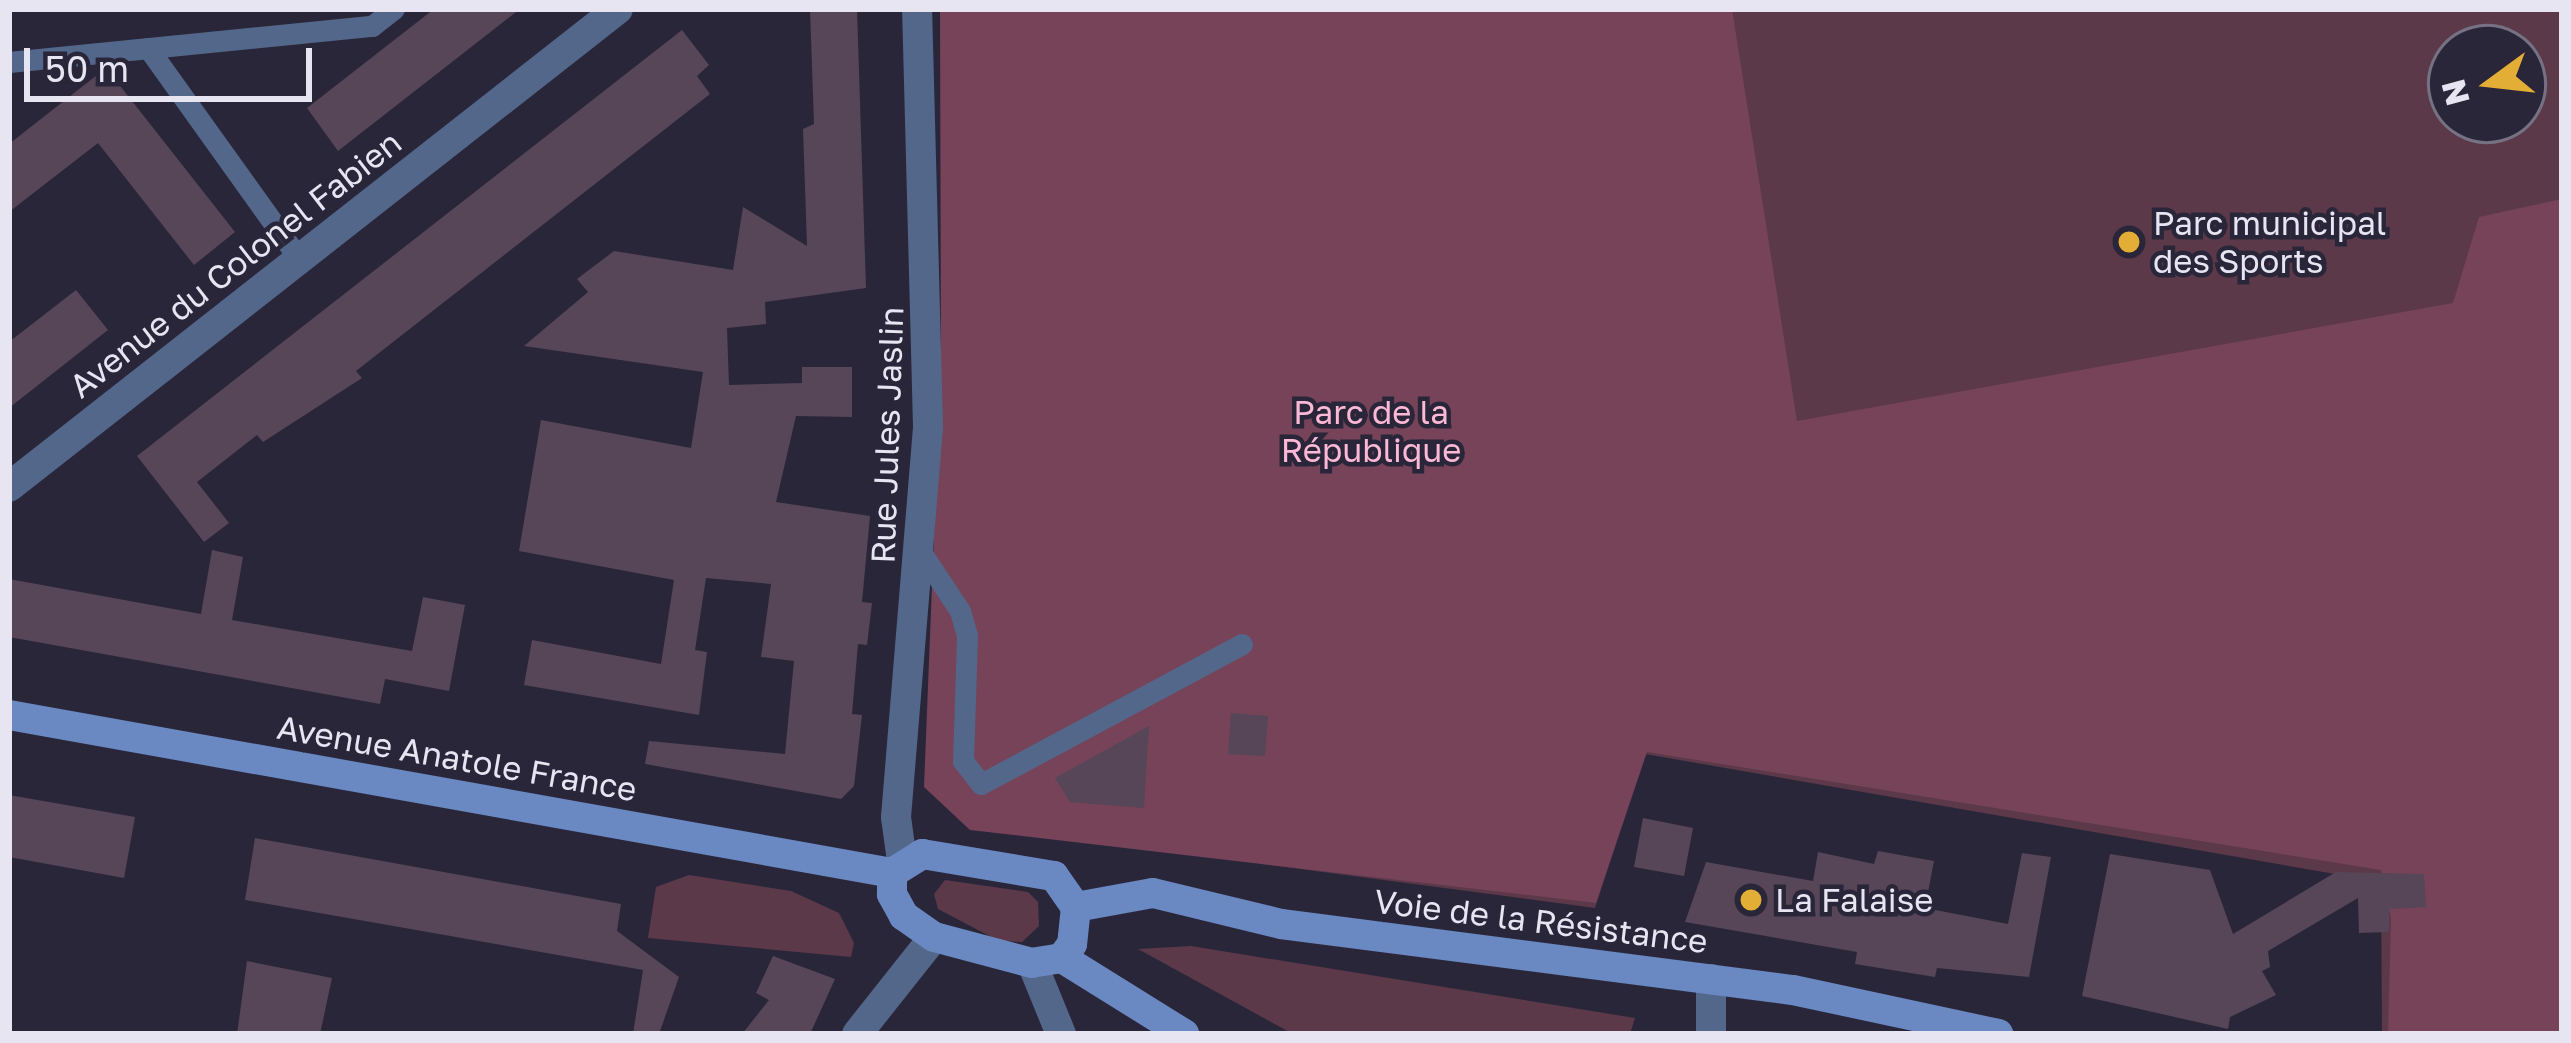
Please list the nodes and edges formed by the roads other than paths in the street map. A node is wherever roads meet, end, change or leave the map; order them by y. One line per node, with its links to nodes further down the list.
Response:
1 (394, 9): 4 (lane)
2 (619, 9): 6 (street, Avenue du Colonel Fabien)
3 (917, 9): 8 (street, Rue Jules Jaslin)
4 (148, 48): 5 (lane); 6 (lane)
5 (9, 62)
6 (300, 260): 7 (street, Avenue du Colonel Fabien)
7 (9, 487)
8 (921, 552): 9 (lane); 11 (street, Rue Jules Jaslin)
9 (1242, 644)
10 (9, 715): 11 (street, Avenue Anatole France)
11 (897, 867): 12 (street, Avenue Anatole France); 13 (street)
12 (1076, 907): 14 (street); 15 (street, Voie de la Résistance)
13 (934, 937): 14 (street); 16 (street)
14 (1047, 960): 17 (street); 18 (street)
15 (1711, 979): 19 (street); 20 (street, Voie de la Résistance)
16 (857, 1034)
17 (1061, 1034)
18 (1184, 1034)
19 (1711, 1034)
20 (1998, 1034)

